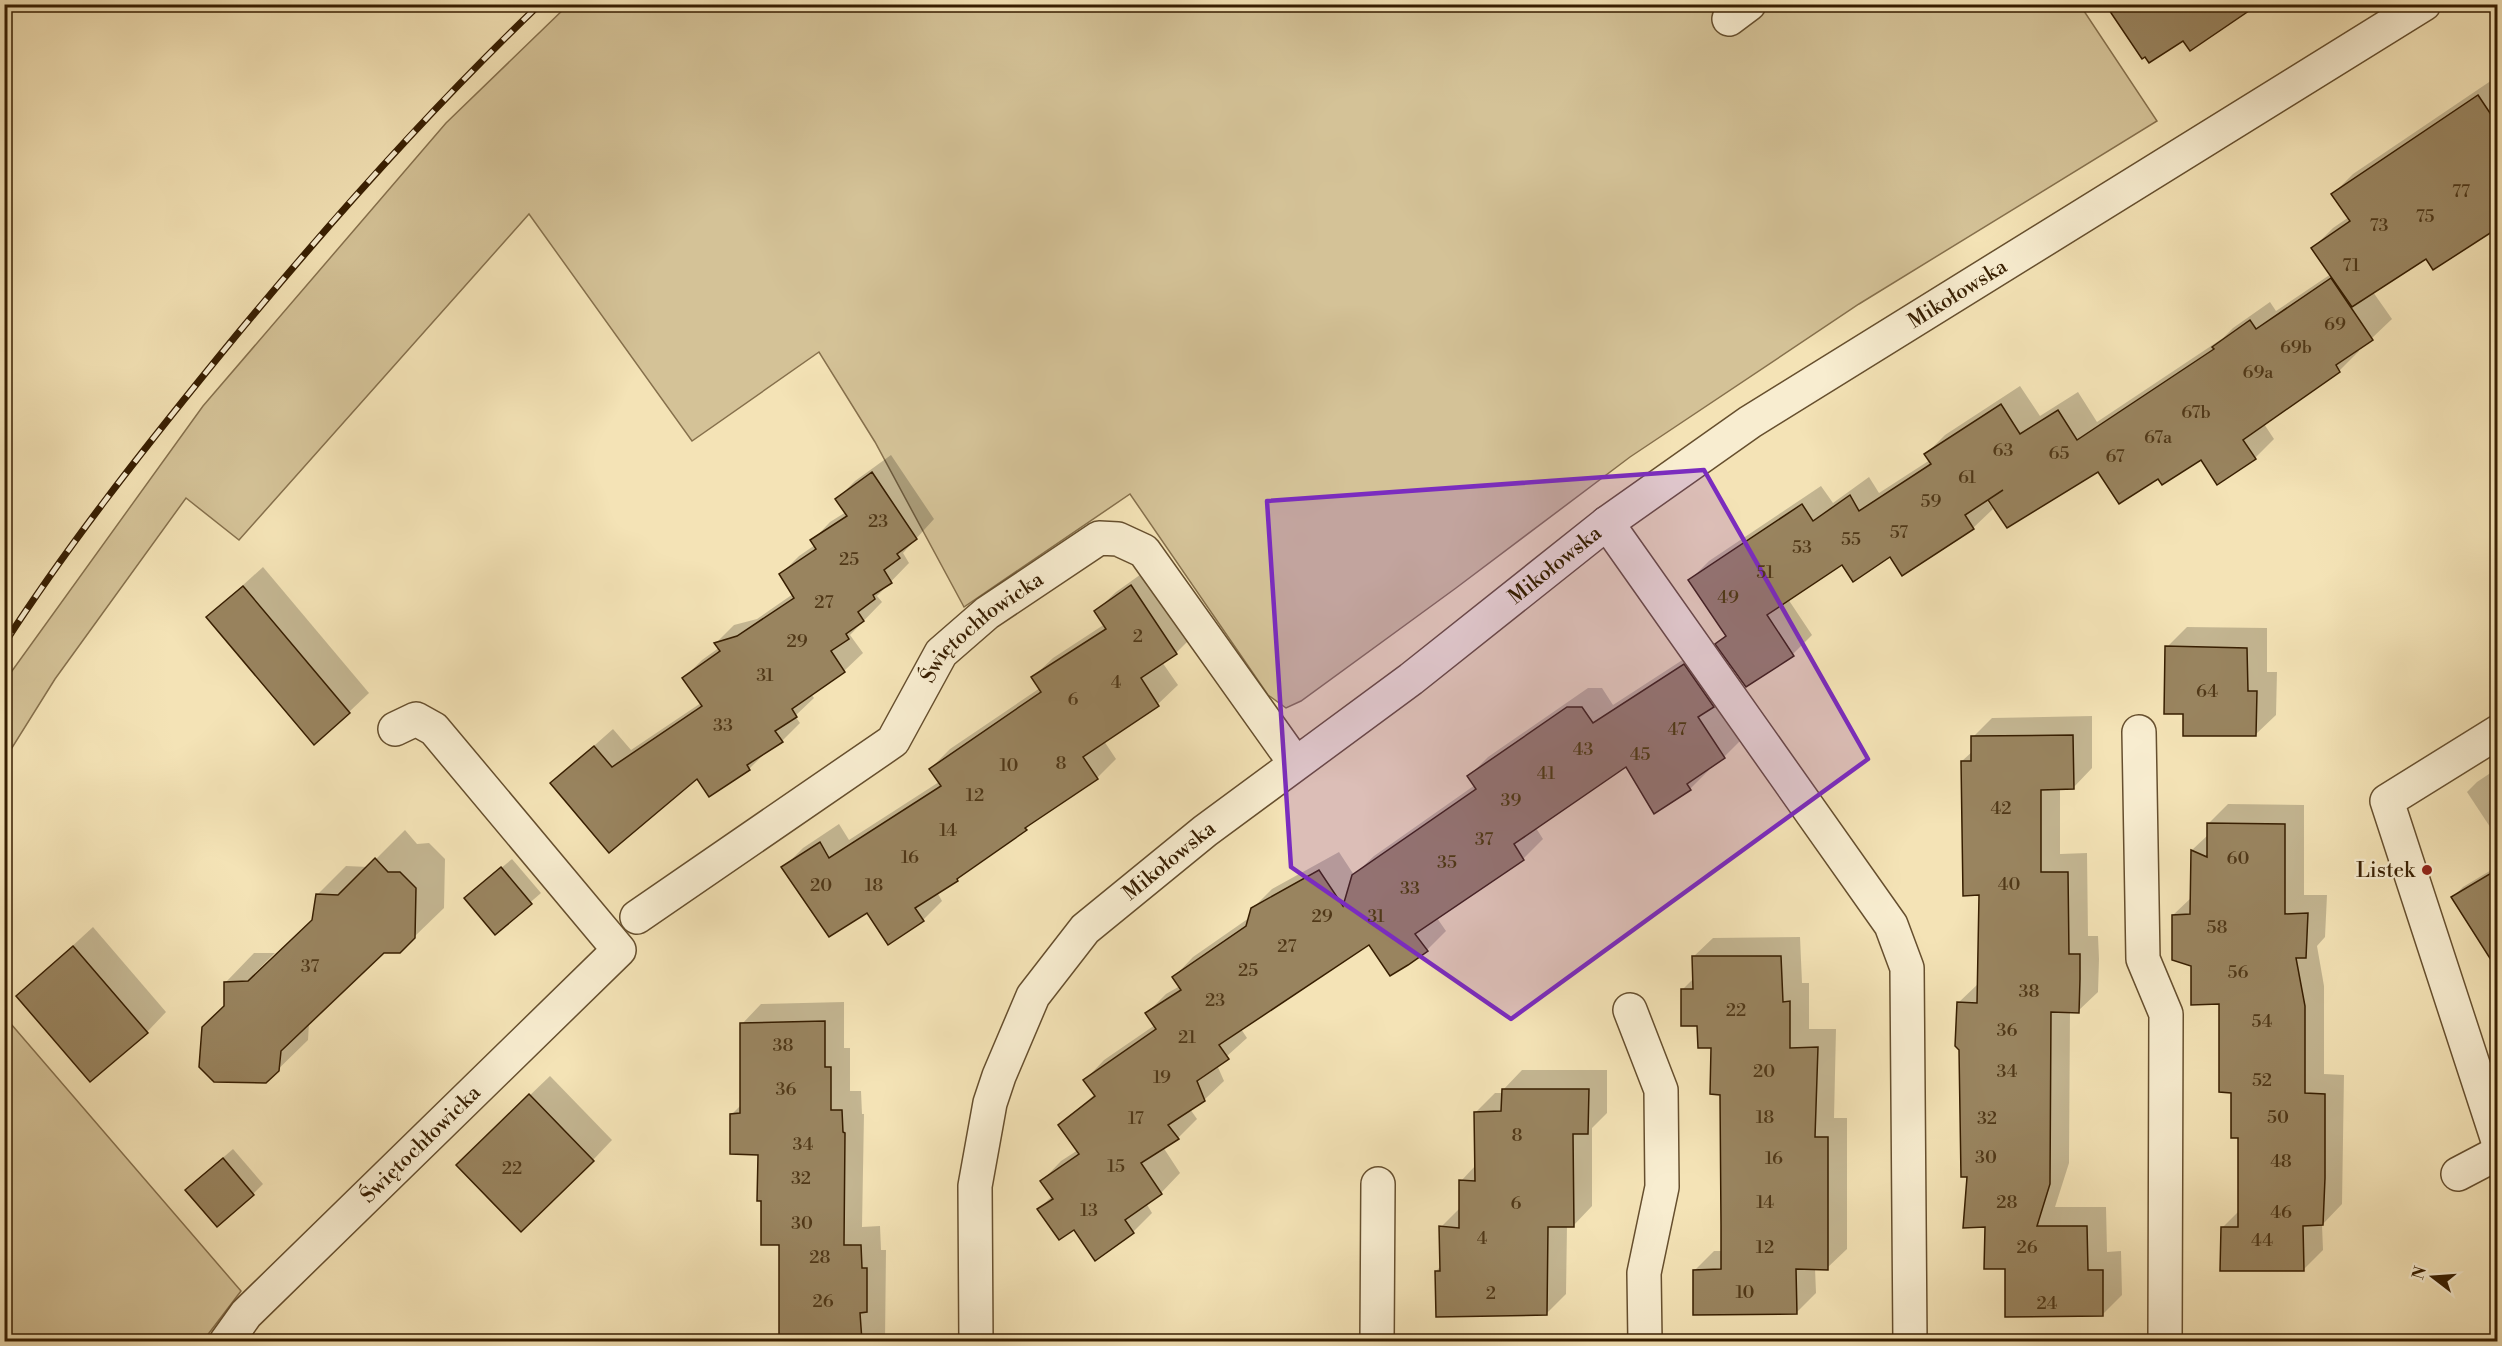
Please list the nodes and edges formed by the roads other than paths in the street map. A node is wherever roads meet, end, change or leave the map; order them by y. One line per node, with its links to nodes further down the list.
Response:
1 (2424, 4): 2 (street, Mikołowska)
2 (1608, 524): 6 (street, Mikołowska); 17 (street)
3 (395, 729): 13 (street, Świętochłowicka)
4 (2139, 732): 18 (street)
5 (2498, 732): 9 (street)
6 (1294, 763): 7 (street, Świętochłowicka); 14 (street, Mikołowska)
7 (637, 917)
8 (1630, 1010): 16 (street)
9 (2498, 1141)
10 (2498, 1153): 11 (street)
11 (2458, 1174)
12 (1378, 1184): 15 (street)
13 (226, 1341)
14 (976, 1341)
15 (1377, 1341)
16 (1645, 1341)
17 (1910, 1341)
18 (2165, 1341)

